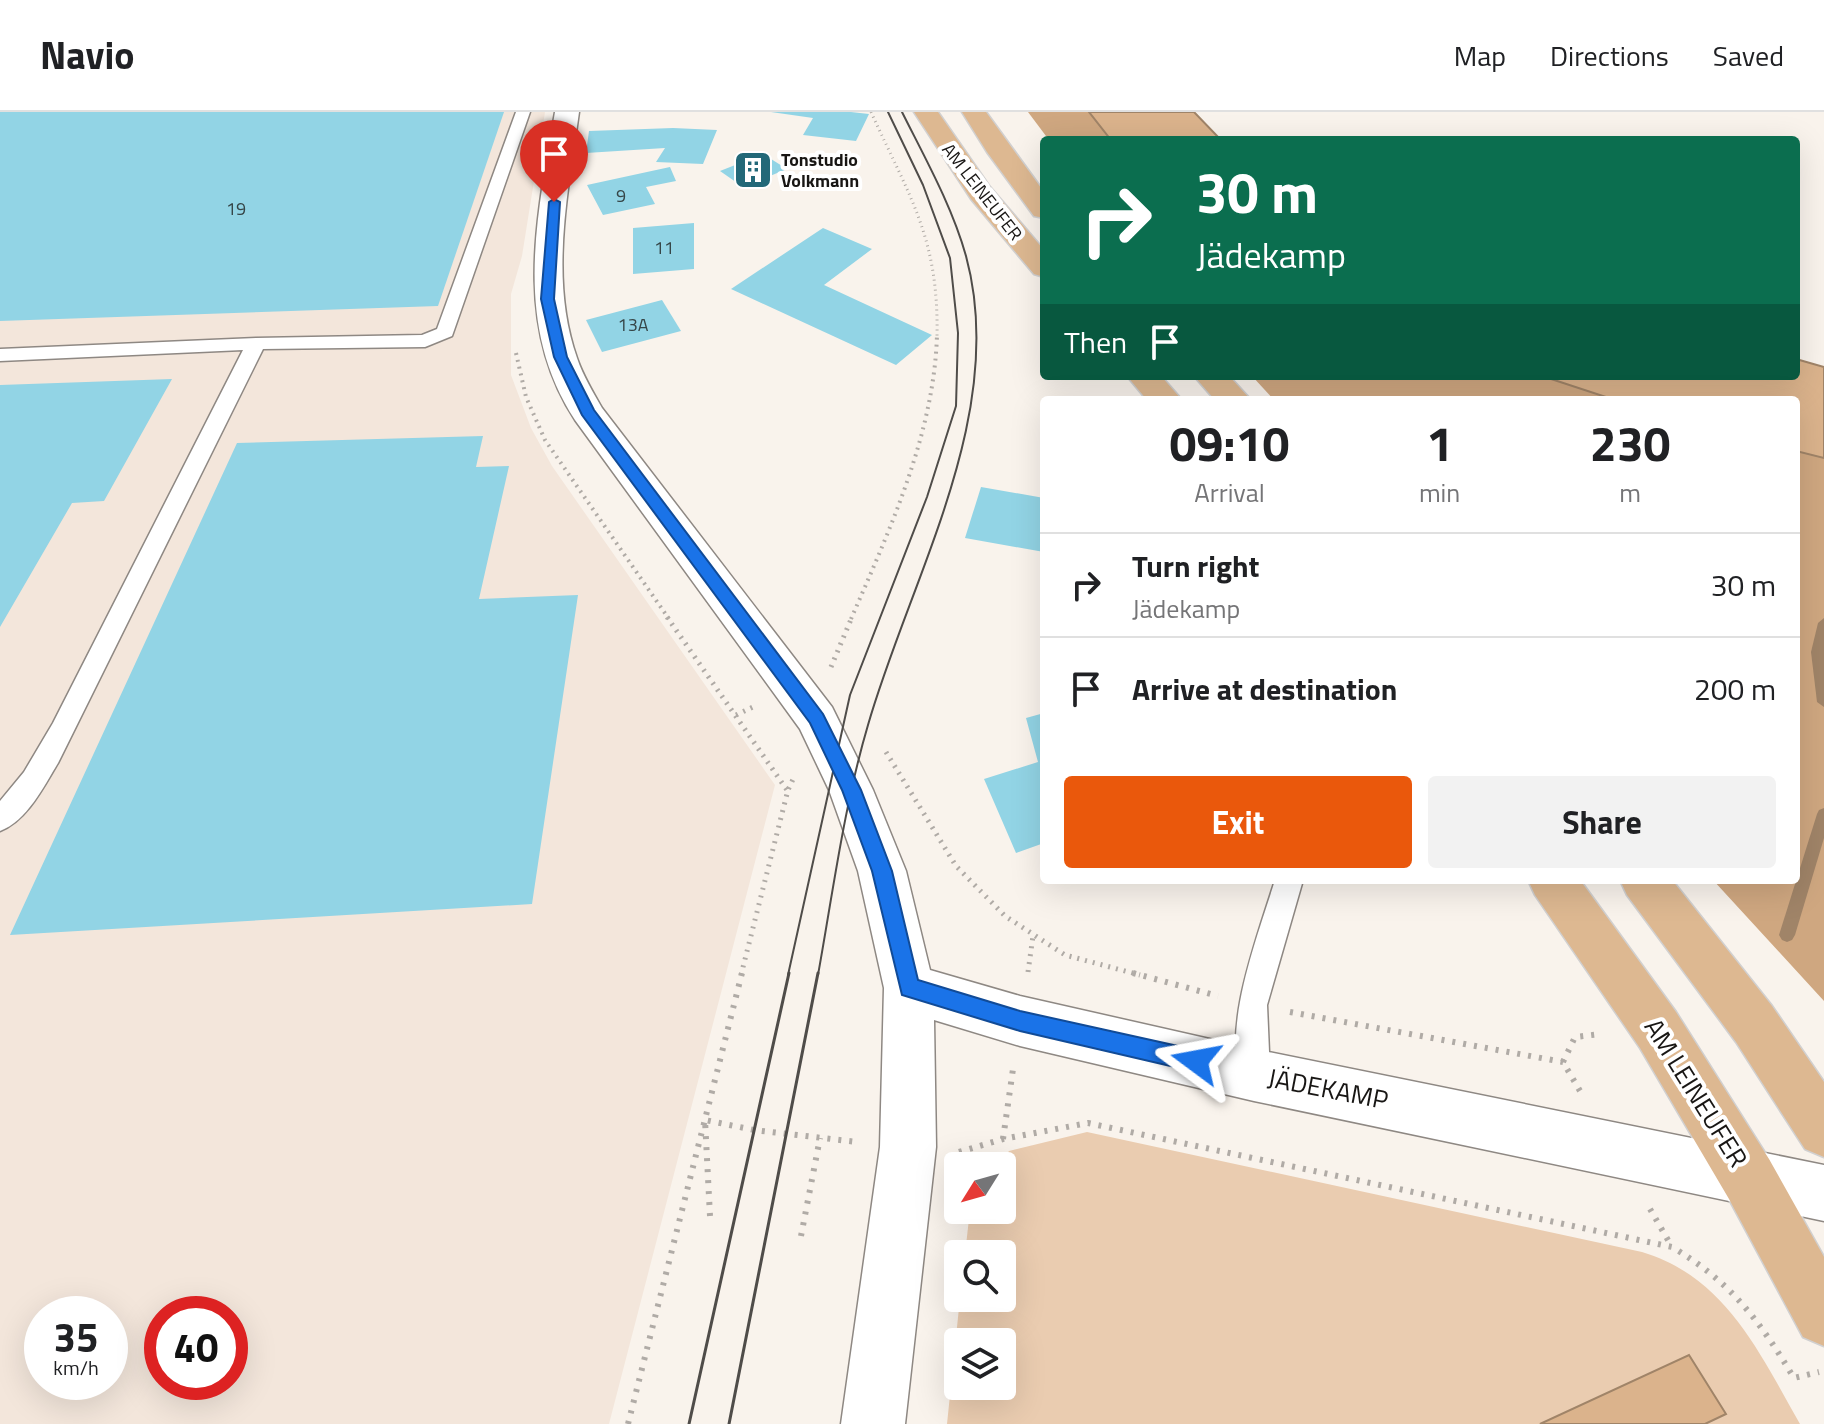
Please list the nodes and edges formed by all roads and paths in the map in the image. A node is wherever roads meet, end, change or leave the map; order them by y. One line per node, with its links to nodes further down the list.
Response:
1 (523, 112): 9 (lane)
2 (567, 112): 19 (street)
3 (871, 112): 13 (path)
4 (926, 112): 7 (main road, AM LEINEUFER)
5 (974, 112): 6 (main road, AM LEINEUFER)
6 (1040, 205)
7 (1040, 264)
8 (515, 340): 23 (path)
9 (256, 344): 10 (lane); 15 (lane)
10 (0, 355)
11 (1214, 380): 12 (main road)
12 (1230, 396)
13 (831, 667)
14 (893, 764): 20 (path)
15 (0, 819)
16 (1288, 884): 20 (lane)
17 (1555, 884): 27 (main road, AM LEINEUFER)
18 (1647, 884): 24 (main road)
19 (909, 988): 22 (street, JÄDEKAMP); 34 (street)
20 (1252, 1005): 21 (path); 22 (lane)
21 (1563, 1062)
22 (1254, 1075): 27 (street, JÄDEKAMP)
23 (705, 1120): 29 (path); 33 (path)
24 (1824, 1130)
25 (820, 1138): 30 (path)
26 (1003, 1139): 32 (path)
27 (1749, 1179): 28 (street, JÄDEKAMP); 31 (main road, AM LEINEUFER)
28 (1824, 1193)
29 (710, 1216)
30 (801, 1236)
31 (1824, 1316)
32 (1824, 1371)
33 (628, 1424)
34 (873, 1424)

